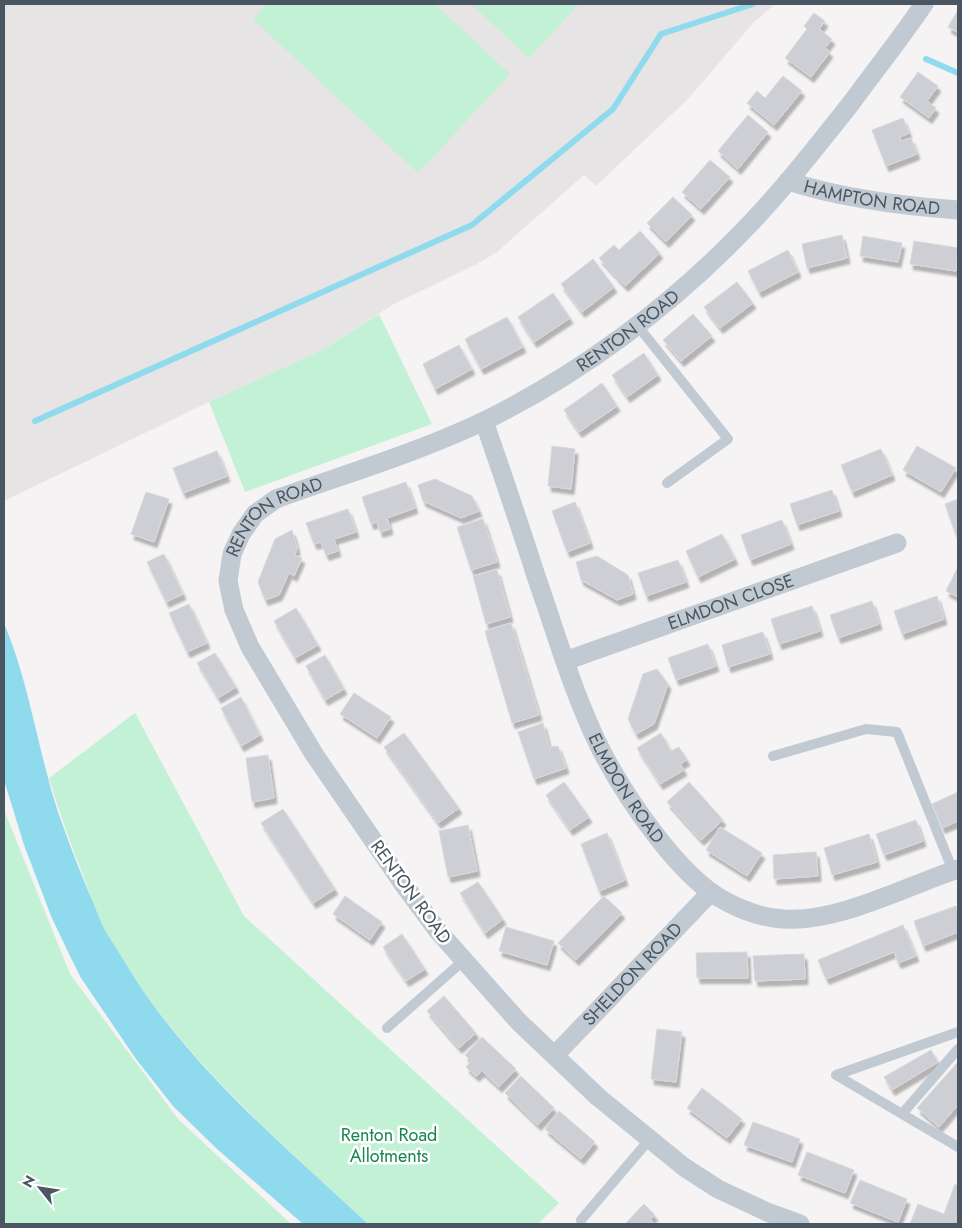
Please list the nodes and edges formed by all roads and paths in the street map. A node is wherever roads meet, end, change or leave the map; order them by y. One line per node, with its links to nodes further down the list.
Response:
1 (924, 4): 2 (street, RENTON ROAD)
2 (788, 182): 3 (street, HAMPTON ROAD); 4 (street, RENTON ROAD)
3 (958, 210)
4 (636, 325): 5 (street, RENTON ROAD); 6 (lane)
5 (484, 421): 8 (street, ELMDON ROAD); 12 (street, RENTON ROAD)
6 (667, 483)
7 (897, 543): 8 (street, ELMDON CLOSE)
8 (565, 661): 11 (street, ELMDON ROAD)
9 (773, 756): 10 (lane)
10 (955, 870): 11 (street, ELMDON ROAD)
11 (711, 892): 16 (street, SHELDON ROAD)
12 (463, 961): 13 (lane); 16 (street, RENTON ROAD)
13 (387, 1028)
14 (958, 1032): 17 (lane)
15 (958, 1049): 17 (lane)
16 (555, 1055): 18 (street, RENTON ROAD)
17 (902, 1114): 19 (lane)
18 (649, 1140): 20 (lane); 21 (street, RENTON ROAD)
19 (958, 1147)
20 (581, 1220)
21 (800, 1224)

